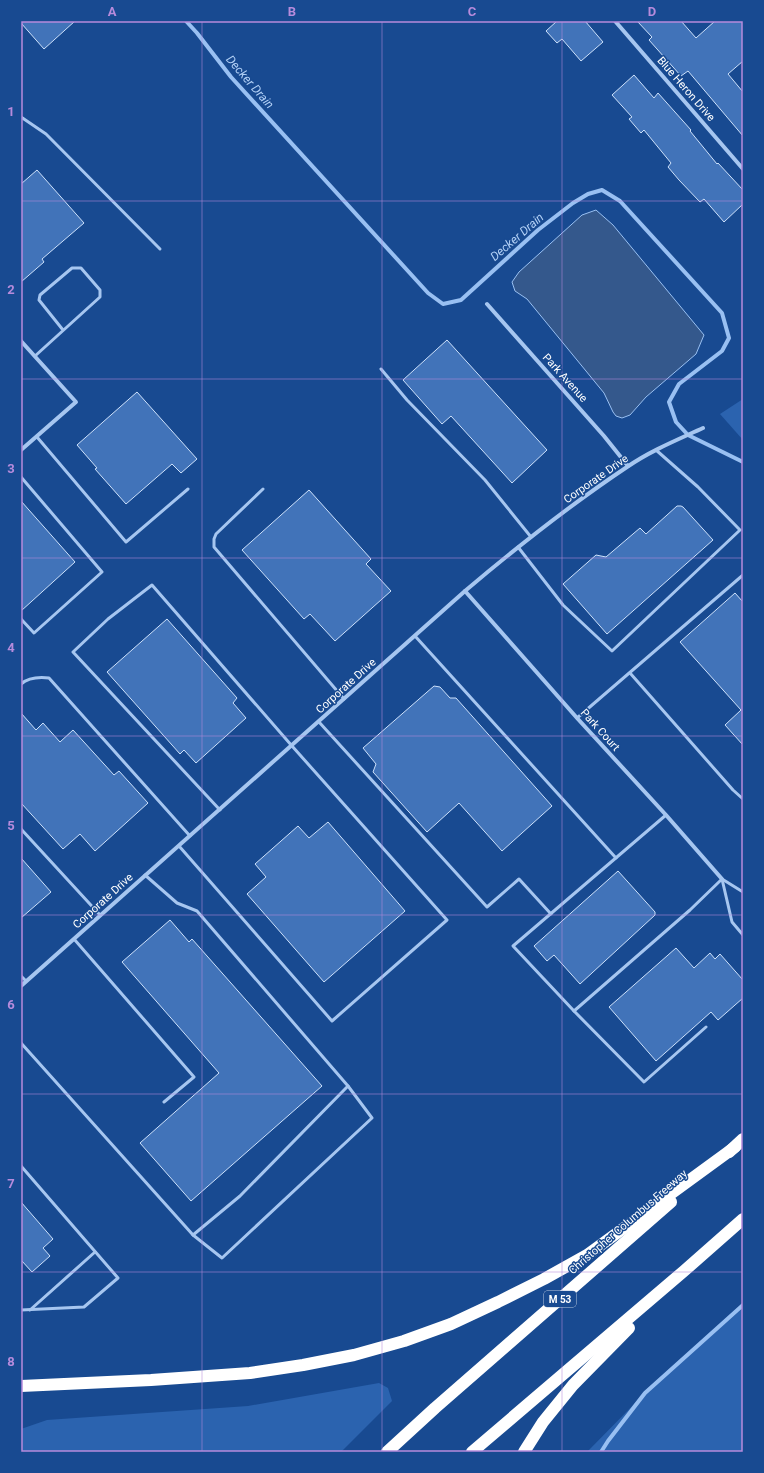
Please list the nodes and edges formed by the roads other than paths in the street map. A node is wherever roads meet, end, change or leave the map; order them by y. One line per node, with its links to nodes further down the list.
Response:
1 (615, 21): 3 (street, Blue Heron Drive)
2 (21, 117): 4 (lane)
3 (743, 169)
4 (160, 249)
5 (487, 304): 14 (street, Park Avenue)
6 (63, 330): 6 (lane); 8 (lane)
7 (21, 341): 8 (street)
8 (35, 356): 11 (street)
9 (381, 369): 18 (lane)
10 (702, 428): 13 (street, Corporate Drive)
11 (37, 437): 12 (street); 16 (lane)
12 (21, 450)
13 (656, 450): 14 (street, Corporate Drive); 19 (lane)
14 (628, 466): 18 (street, Corporate Drive)
15 (21, 477): 22 (lane)
16 (188, 489)
17 (263, 489): 26 (lane)
18 (531, 536): 19 (street, Corporate Drive)
19 (518, 547): 21 (street, Corporate Drive)
20 (743, 575): 24 (lane)
21 (465, 591): 23 (street, Corporate Drive); 27 (street, Park Court)
22 (21, 618)
23 (415, 636): 26 (street, Corporate Drive); 36 (lane)
24 (630, 673): 27 (lane); 30 (lane)
25 (21, 684): 34 (lane)
26 (344, 699): 28 (street, Corporate Drive)
27 (577, 718): 32 (street, Park Court)
28 (319, 722): 29 (street, Corporate Drive); 40 (lane)
29 (292, 746): 31 (street, Corporate Drive); 31 (lane); 35 (lane)
30 (743, 799)
31 (220, 810): 34 (street, Corporate Drive)
32 (666, 815): 36 (lane); 38 (street, Park Court)
33 (21, 829): 41 (lane)
34 (190, 836): 35 (street, Corporate Drive)
35 (179, 846): 37 (street, Corporate Drive)
36 (616, 858): 40 (lane)
37 (145, 876): 41 (street, Corporate Drive); 50 (lane)
38 (722, 880): 39 (lane); 42 (lane); 47 (lane)
39 (743, 892)
40 (551, 914): 47 (lane)
41 (100, 915): 43 (street, Corporate Drive)
42 (743, 935)
43 (74, 938): 45 (street, Corporate Drive); 51 (lane)
44 (21, 976): 45 (lane)
45 (26, 981): 46 (street, Corporate Drive)
46 (21, 986)
47 (574, 1011): 48 (lane)
48 (706, 1027)
49 (21, 1043): 55 (lane)
50 (348, 1086): 55 (lane); 55 (lane)
51 (164, 1102)
52 (739, 1143): 60 (highway); 61 (highway, Christopher Columbus Freeway / M 53)
53 (21, 1166): 56 (lane)
54 (743, 1219): 57 (highway)
55 (193, 1235)
56 (95, 1252): 59 (lane); 59 (lane)
57 (684, 1272): 62 (highway); 63 (highway)
58 (21, 1310): 59 (lane)
59 (30, 1310)
60 (21, 1386)
61 (387, 1452)
62 (472, 1452)
63 (524, 1452)

